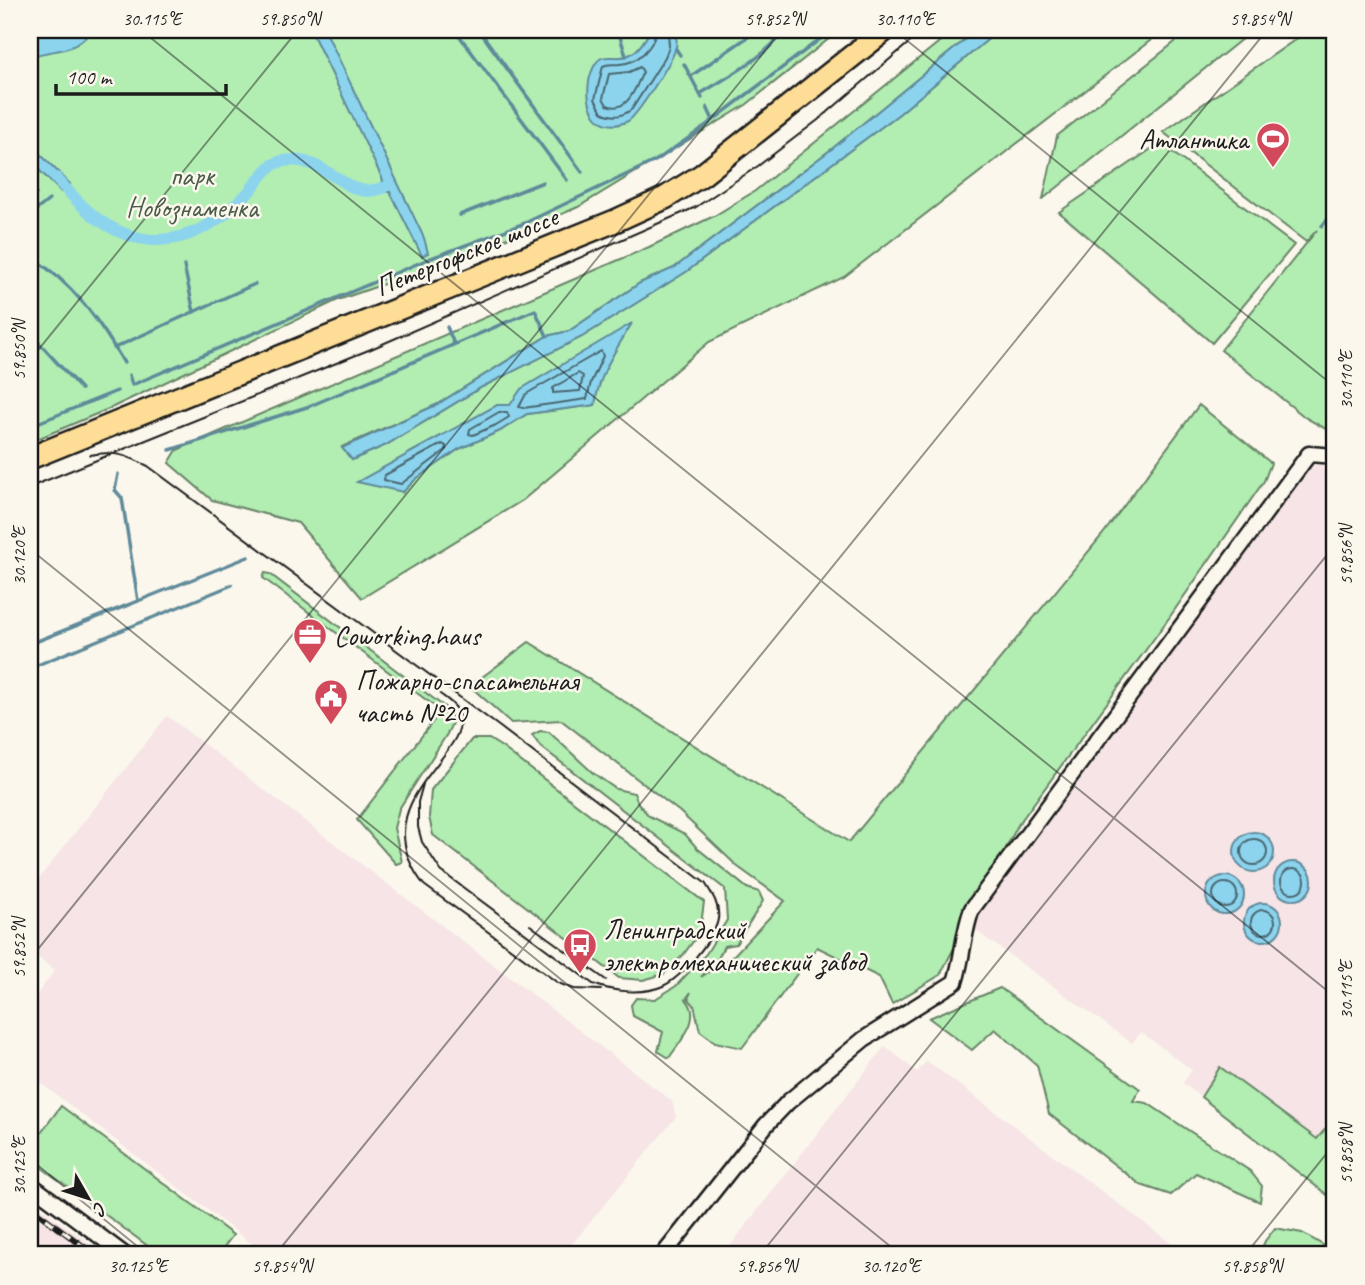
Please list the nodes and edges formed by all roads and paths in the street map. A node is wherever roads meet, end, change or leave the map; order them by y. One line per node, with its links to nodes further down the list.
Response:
1 (863, 30): 3 (main road, Петергофское шоссе)
2 (885, 30): 5 (main road, Петергофское шоссе)
3 (30, 447)
4 (1335, 456): 8 (street)
5 (30, 458)
6 (30, 1184): 7 (street)
7 (125, 1255)
8 (663, 1255)

